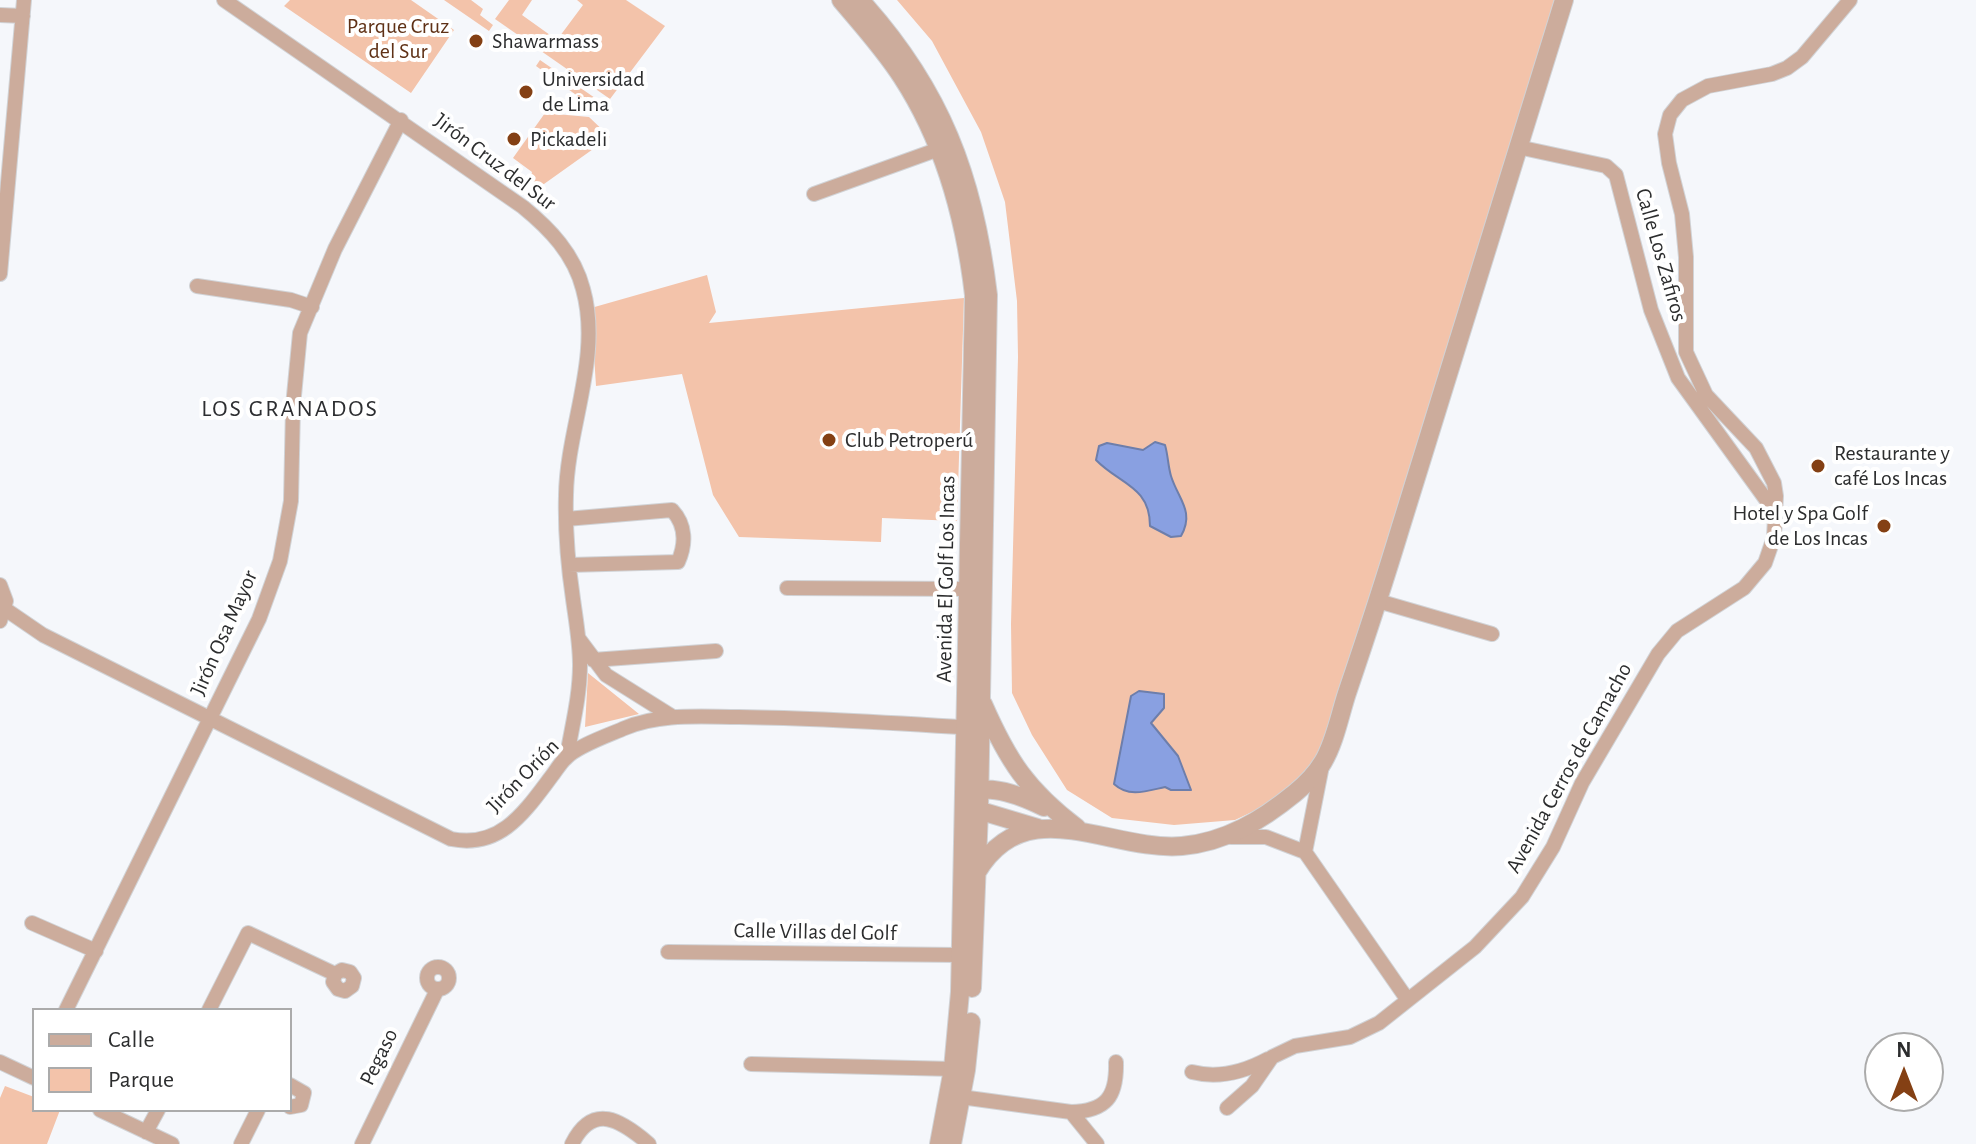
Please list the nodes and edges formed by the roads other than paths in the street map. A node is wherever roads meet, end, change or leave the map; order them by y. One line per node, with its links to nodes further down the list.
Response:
1 (24, 0): 8 (street)
2 (224, 0): 9 (street, Jirón Cruz del Sur)
3 (841, 0): 11 (street, Avenida El Golf Los Incas)
4 (860, 0): 29 (street, Avenida El Golf Los Incas)
5 (1564, 0): 10 (street)
6 (1850, 0): 17 (street, Avenida Cerros de Camacho)
7 (0, 15): 8 (street)
8 (23, 16): 13 (street)
9 (401, 120): 16 (street, Jirón Osa Mayor); 18 (street, Jirón Cruz del Sur)
10 (1518, 147): 17 (street, Calle Los Zafiros); 23 (street)
11 (939, 149): 12 (street); 22 (street, Avenida El Golf Los Incas)
12 (814, 194)
13 (1, 240): 14 (street)
14 (0, 274)
15 (197, 286): 16 (street)
16 (312, 307): 31 (street, Jirón Osa Mayor)
17 (1775, 512): 49 (street, Avenida Cerros de Camacho)
18 (566, 519): 19 (street, Jirón Cruz del Sur); 19 (street)
19 (569, 565): 26 (street, Jirón Cruz del Sur)
20 (0, 585): 24 (street)
21 (787, 588): 22 (street)
22 (969, 589): 32 (street, Avenida El Golf Los Incas)
23 (1378, 601): 25 (street); 35 (street)
24 (3, 615): 31 (street, Jirón Orión)
25 (1492, 634)
26 (579, 639): 28 (street, Jirón Cruz del Sur); 34 (street, Jirón Cruz del Sur)
27 (716, 651): 28 (street)
28 (593, 660): 30 (street, Jirón Cruz del Sur)
29 (980, 698): 32 (street, Avenida El Golf Los Incas); 33 (street)
30 (673, 717): 32 (street, Jirón Orión); 34 (street, Jirón Orión)
31 (209, 718): 34 (street, Jirón Orión); 44 (street, Jirón Osa Mayor)
32 (972, 728): 33 (street); 36 (street, Avenida El Golf Los Incas)
33 (998, 738): 37 (street)
34 (567, 756)
35 (1323, 762): 40 (street); 41 (street)
36 (972, 800): 37 (street); 38 (street); 42 (street, Avenida El Golf Los Incas); 46 (street, Avenida El Golf Los Incas)
37 (1060, 815): 39 (street)
38 (1041, 828): 39 (street); 42 (street)
39 (1079, 830): 40 (street)
40 (1225, 837): 41 (street)
41 (1305, 852): 49 (street)
42 (977, 872): 60 (street, Avenida El Golf Los Incas)
43 (32, 923): 44 (street)
44 (96, 951): 50 (street, Jirón Osa Mayor)
45 (668, 952): 46 (street, Calle Villas del Golf)
46 (961, 955): 56 (street, Avenida El Golf Los Incas)
47 (335, 974): 51 (street)
48 (437, 990): 72 (street, Pegaso)
49 (1407, 999): 52 (street, Avenida Cerros de Camacho)
50 (67, 1008)
51 (210, 1008)
52 (1272, 1057): 57 (street, Avenida Cerros de Camacho); 63 (street)
53 (0, 1062): 58 (street)
54 (1116, 1062): 61 (street)
55 (751, 1064): 56 (street)
56 (953, 1069): 75 (street, Avenida El Golf Los Incas)
57 (1192, 1072)
58 (32, 1076)
59 (292, 1086): 62 (street)
60 (961, 1097): 67 (street); 76 (street, Avenida El Golf Los Incas)
61 (1102, 1105): 67 (street); 69 (street)
62 (292, 1107)
63 (1227, 1108)
64 (104, 1112): 68 (street)
65 (157, 1112): 68 (street)
66 (257, 1112): 71 (street)
67 (1071, 1112): 69 (street)
68 (146, 1132): 70 (street)
69 (1095, 1141)
70 (168, 1143)
71 (241, 1144)
72 (362, 1144)
73 (572, 1144): 74 (street)
74 (649, 1144)
75 (939, 1144)
76 (952, 1144)

